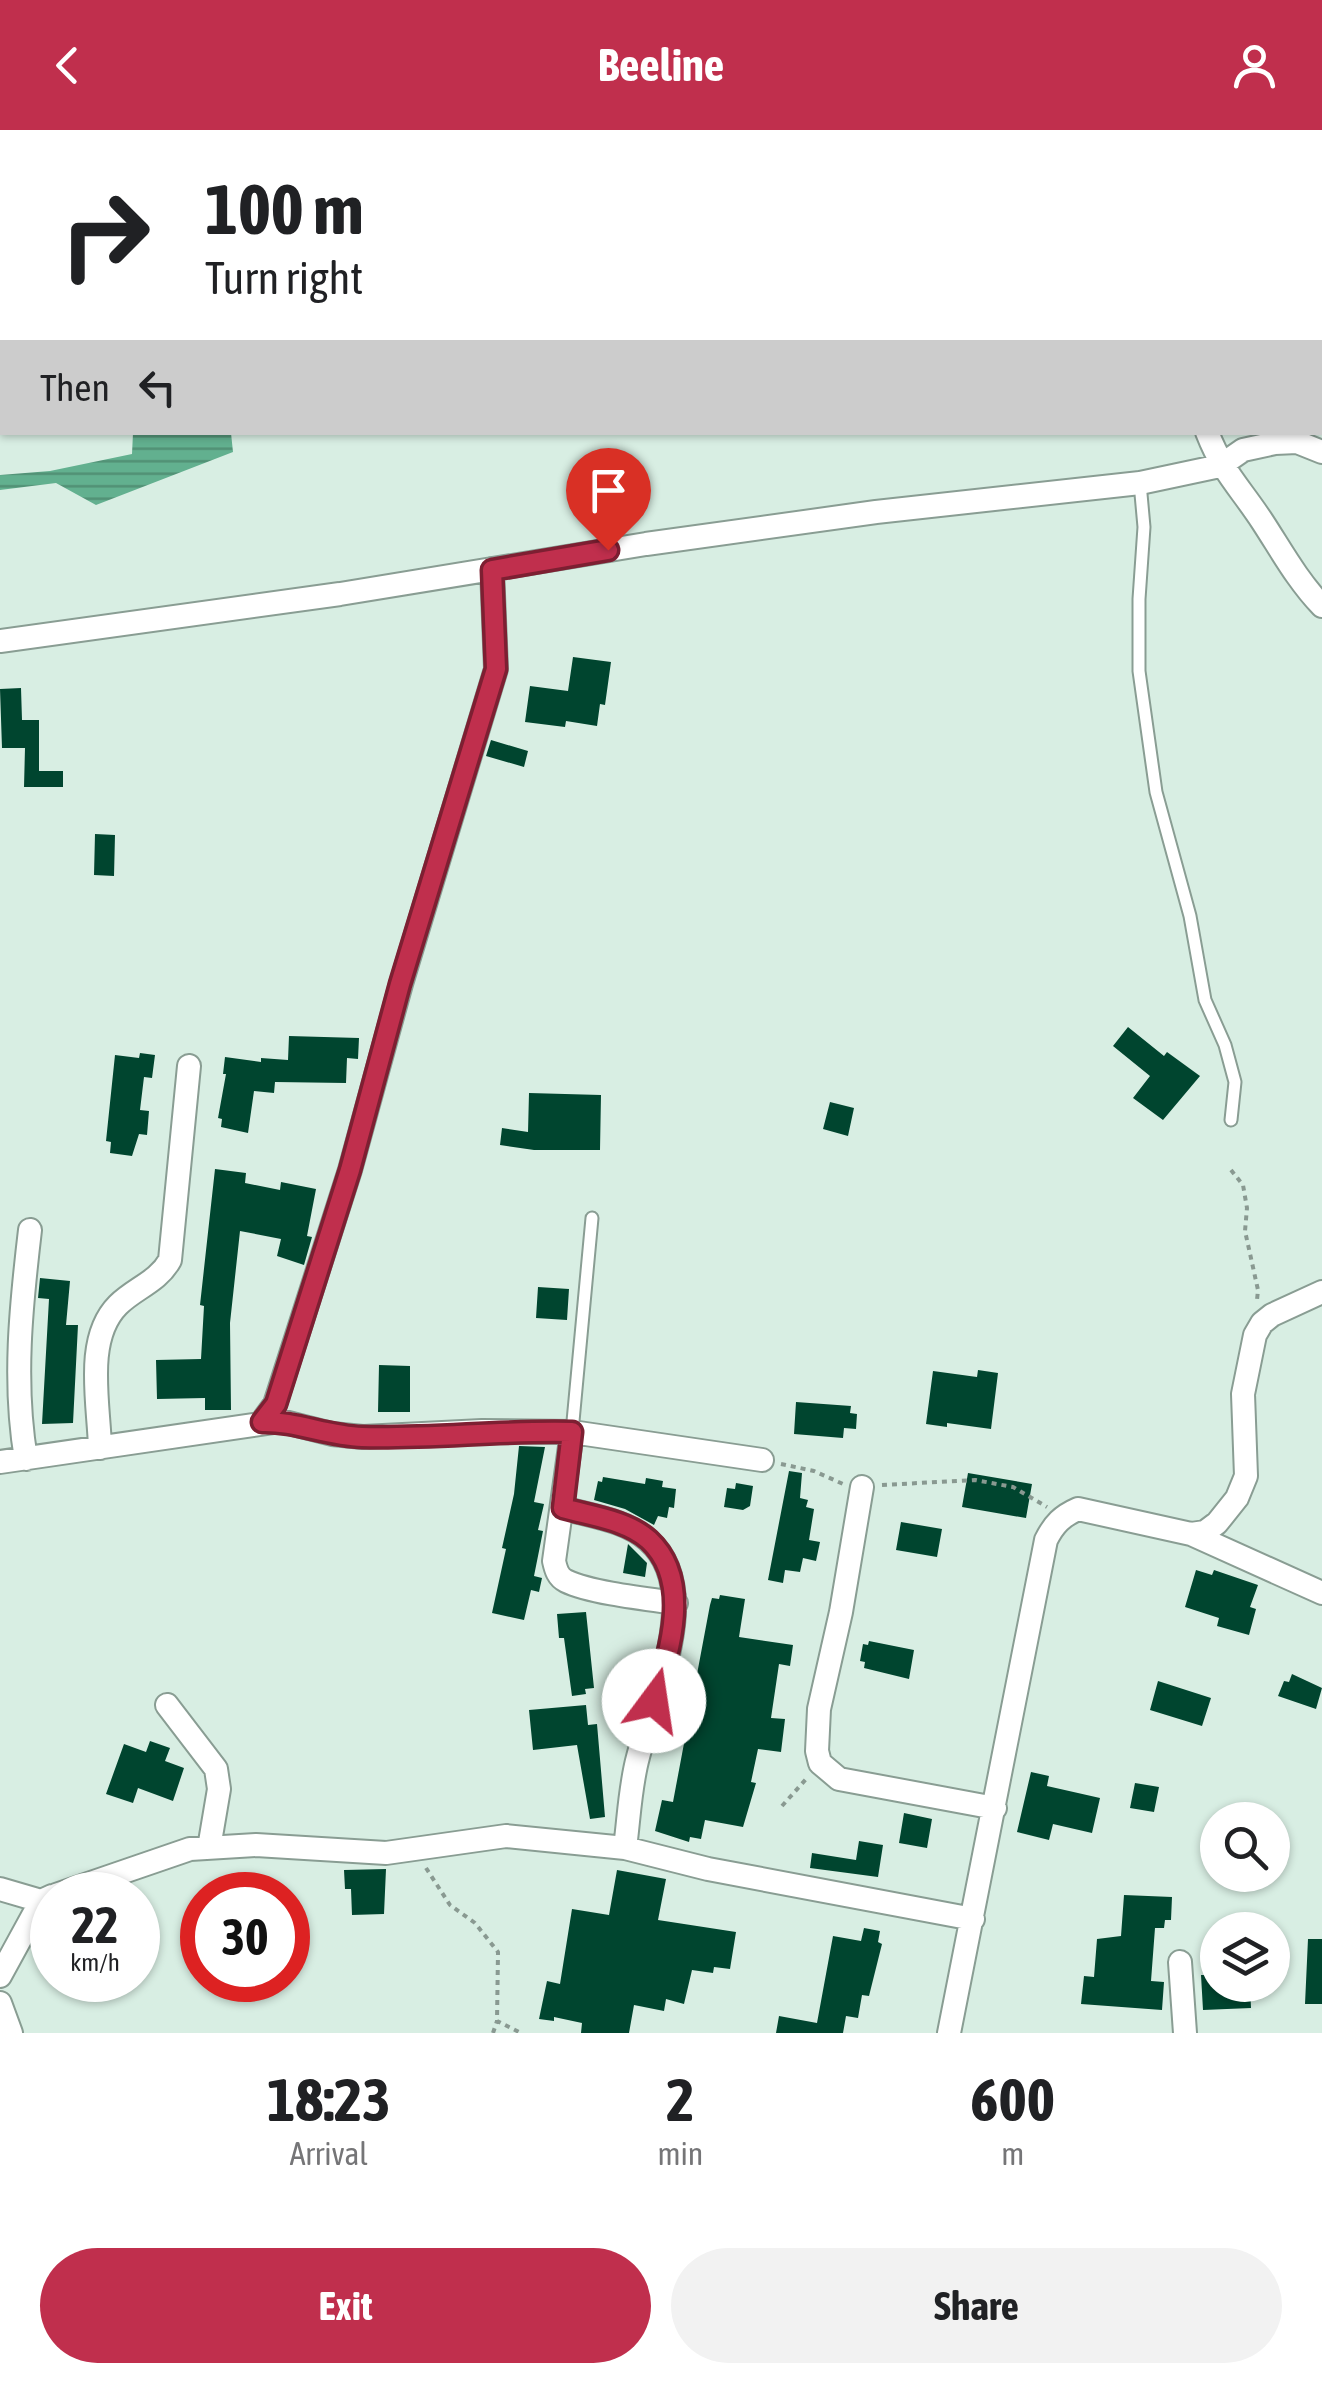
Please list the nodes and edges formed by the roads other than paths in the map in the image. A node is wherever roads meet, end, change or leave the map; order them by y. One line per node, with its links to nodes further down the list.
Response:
1 (1208, 435): 3 (street)
2 (1322, 452): 3 (street)
3 (1220, 466): 4 (street); 6 (street)
4 (1140, 483): 5 (street); 9 (lane)
5 (492, 570): 7 (street); 13 (street)
6 (1322, 606)
7 (0, 641)
8 (189, 1066): 15 (street)
9 (1231, 1120)
10 (592, 1218): 14 (lane)
11 (30, 1230): 16 (street)
12 (1322, 1292): 21 (street)
13 (262, 1422): 14 (street); 15 (street)
14 (572, 1432): 17 (street); 20 (street)
15 (100, 1448): 16 (street)
16 (26, 1459): 18 (street)
17 (762, 1460)
18 (0, 1462)
19 (862, 1487): 25 (street)
20 (563, 1508): 23 (street); 23 (street)
21 (1191, 1534): 22 (street); 25 (street)
22 (1322, 1593)
23 (676, 1603): 27 (street)
24 (167, 1706): 26 (street)
25 (995, 1808): 31 (street)
26 (209, 1848): 27 (street); 28 (street)
27 (626, 1848): 31 (street)
28 (123, 1872)
29 (0, 1889): 30 (street)
30 (30, 1894)
31 (972, 1919): 37 (street)
32 (30, 1929): 34 (street)
33 (1180, 1962): 38 (street)
34 (0, 1976)
35 (0, 2003): 36 (street)
36 (11, 2033)
37 (949, 2033)
38 (1185, 2033)

